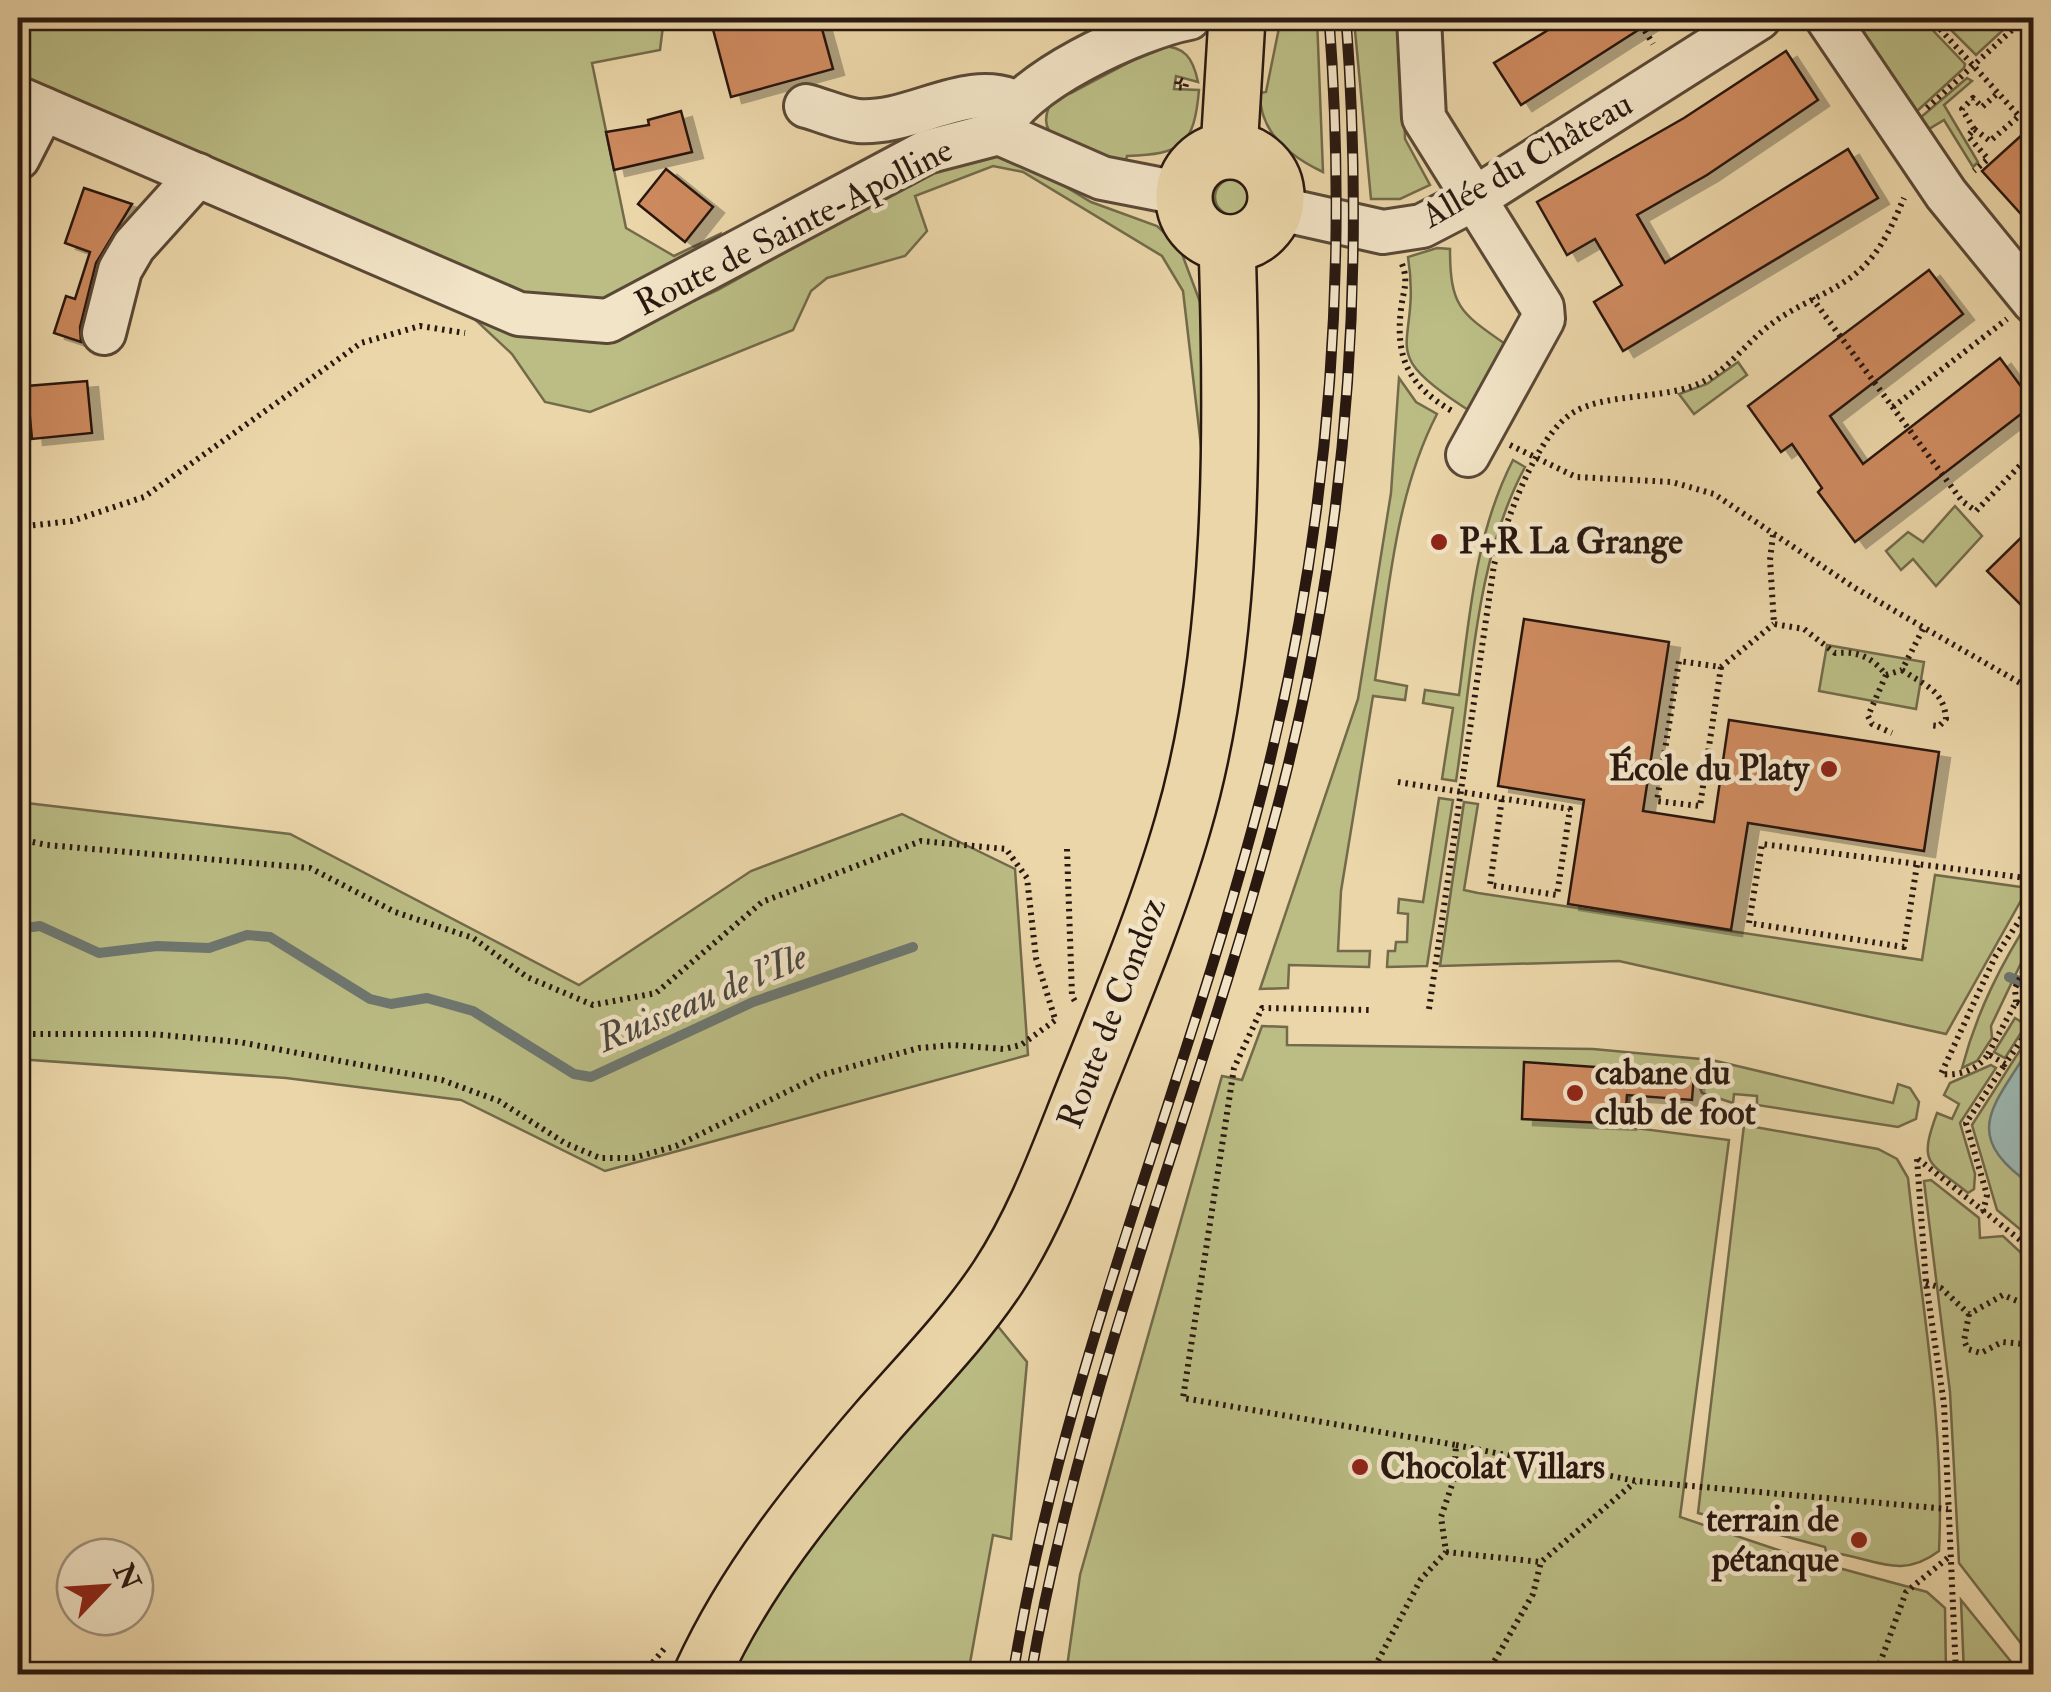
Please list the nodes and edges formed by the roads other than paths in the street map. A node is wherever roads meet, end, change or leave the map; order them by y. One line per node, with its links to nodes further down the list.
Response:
1 (1237, 18): 9 (main road)
2 (1419, 18): 13 (street)
3 (1759, 18): 13 (street, Allée du Château)
4 (1827, 18): 16 (street)
5 (1174, 20): 8 (street)
6 (30, 103): 10 (street); 11 (street, Route de Sainte-Apolline)
7 (806, 106): 8 (street)
8 (1008, 118): 11 (street, Route de Sainte-Apolline); 12 (street, Route de Sainte-Apolline)
9 (1228, 150): 12 (main road); 14 (main road)
10 (18, 158)
11 (198, 175): 17 (street)
12 (1184, 194): 15 (main road)
13 (1474, 198): 14 (street, Allée du Château); 18 (street)
14 (1276, 208): 15 (main road)
15 (1227, 244): 19 (main road, Route de Condoz)
16 (2033, 301)
17 (104, 333)
18 (1476, 442)
19 (702, 1674)

